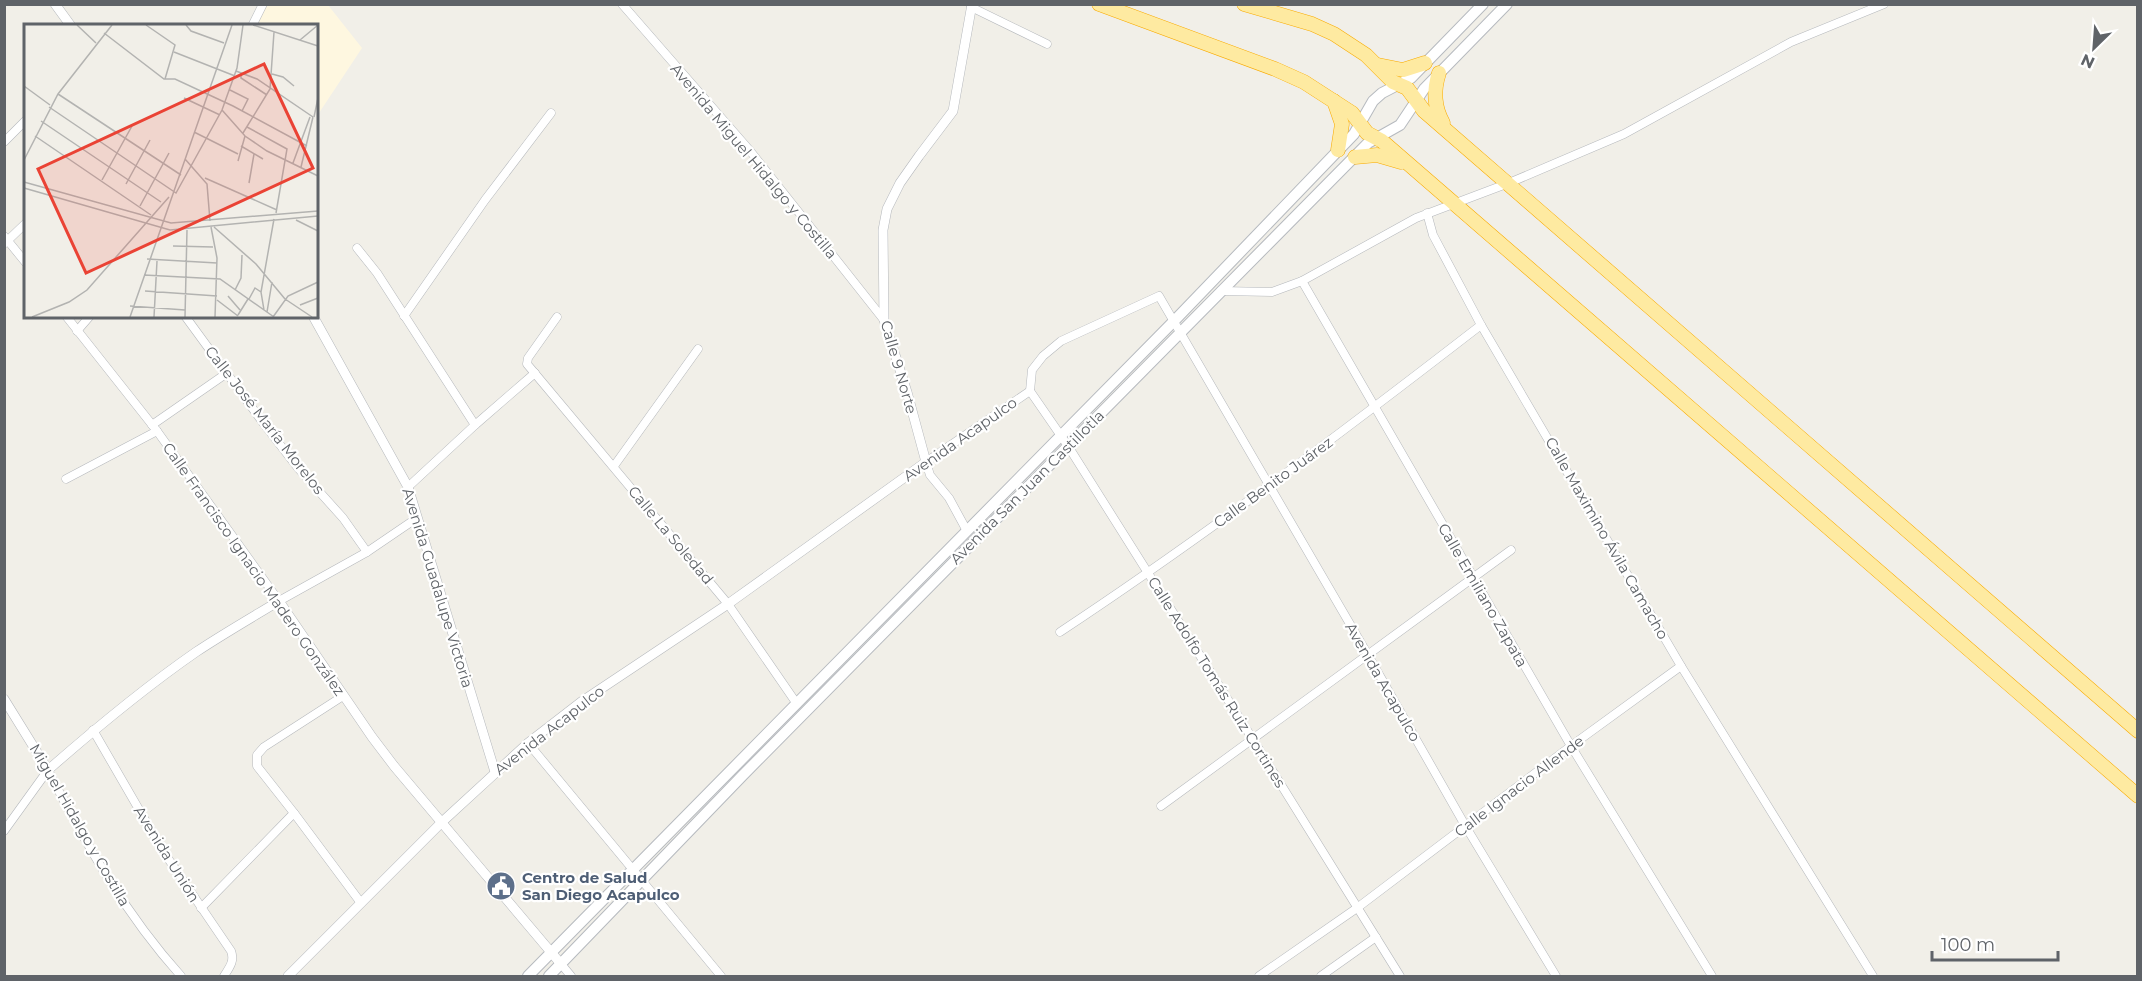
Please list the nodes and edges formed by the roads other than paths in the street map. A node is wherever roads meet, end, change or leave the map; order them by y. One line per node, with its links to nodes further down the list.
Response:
1 (55, 4): 10 (street)
2 (263, 4): 11 (street)
3 (622, 4): 43 (street, Avenida Miguel Hidalgo y Costilla)
4 (1100, 4): 18 (highway)
5 (1244, 4): 14 (highway)
6 (1483, 4): 13 (main road, Avenida San Juan Castillotla)
7 (1507, 4): 15 (main road, Avenida San Juan Castillotla)
8 (1884, 4): 28 (street)
9 (971, 6): 12 (street); 43 (street, Calle 9 Norte)
10 (70, 24)
11 (253, 24)
12 (1047, 44)
13 (1425, 63): 14 (highway); 16 (main road, Avenida San Juan Castillotla)
14 (1376, 64): 16 (highway)
15 (1439, 74): 17 (main road, Avenida San Juan Castillotla); 22 (highway)
16 (1399, 85): 17 (highway); 21 (main road, Avenida San Juan Castillotla)
17 (1415, 100): 22 (highway); 23 (main road, Avenida San Juan Castillotla)
18 (1334, 101): 21 (highway); 25 (highway)
19 (551, 113): 37 (street)
20 (24, 122): 24 (street)
21 (1361, 123): 23 (highway); 25 (main road, Avenida San Juan Castillotla)
22 (1445, 128): 28 (highway)
23 (1376, 137): 26 (main road, Avenida San Juan Castillotla); 27 (highway)
24 (4, 142)
25 (1338, 150): 44 (main road, Avenida San Juan Castillotla)
26 (1355, 157): 27 (highway); 36 (main road, Avenida San Juan Castillotla)
27 (1415, 171): 29 (highway)
28 (1509, 183): 29 (street); 77 (highway)
29 (1452, 203): 30 (street); 83 (highway)
30 (1427, 213): 35 (street); 45 (street, Calle Maximino Ávila Camacho)
31 (24, 225): 32 (street)
32 (6, 240): 34 (street)
33 (357, 248): 37 (street)
34 (24, 261)
35 (1302, 281): 36 (street); 52 (street, Calle Emiliano Zapata)
36 (1221, 291): 47 (main road, Avenida San Juan Castillotla)
37 (404, 316): 53 (street)
38 (556, 317): 50 (street)
39 (67, 318): 46 (street, Calle Francisco Ignacio Madero González)
40 (88, 318): 46 (street)
41 (186, 318): 49 (street, Calle José María Morelos)
42 (315, 318): 61 (street, Avenida Guadalupe Victoria)
43 (884, 320): 57 (street, Calle 9 Norte)
44 (1174, 320): 47 (street, Avenida Acapulco); 51 (street, Avenida Acapulco); 55 (main road, Avenida San Juan Castillotla)
45 (1481, 325): 52 (street, Calle Benito Juárez); 72 (street, Calle Maximino Ávila Camacho)
46 (77, 331): 54 (street, Calle Francisco Ignacio Madero González)
47 (1181, 332): 56 (main road, Avenida San Juan Castillotla); 60 (street, Avenida Acapulco)
48 (698, 349): 58 (street)
49 (227, 373): 54 (street); 65 (street, Calle José María Morelos)
50 (535, 373): 53 (street); 58 (street, Calle La Soledad)
51 (1030, 391): 55 (street, Calle Adolfo Tomás Ruiz Cortines); 57 (street, Avenida Acapulco)
52 (1376, 407): 60 (street, Calle Benito Juárez); 67 (street, Calle Emiliano Zapata)
53 (475, 425): 61 (street)
54 (154, 428): 59 (street); 68 (street, Calle Francisco Ignacio Madero González)
55 (1061, 436): 56 (street, Calle Adolfo Tomás Ruiz Cortines); 63 (main road, Avenida San Juan Castillotla)
56 (1068, 446): 66 (street, Calle Adolfo Tomás Ruiz Cortines); 90 (main road, Avenida San Juan Castillotla)
57 (926, 462): 63 (street); 69 (street, Avenida Acapulco)
58 (614, 466): 69 (street, Calle La Soledad)
59 (66, 479)
60 (1269, 484): 66 (street, Calle Benito Juárez); 71 (street, Avenida Acapulco)
61 (408, 487): 62 (street, Avenida Guadalupe Victoria)
62 (417, 518): 65 (street); 82 (street, Avenida Guadalupe Victoria)
63 (967, 531): 75 (main road, Avenida San Juan Castillotla)
64 (1511, 550): 67 (street)
65 (367, 552): 68 (street)
66 (1148, 573): 70 (street, Calle Benito Juárez); 78 (street, Calle Adolfo Tomás Ruiz Cortines)
67 (1472, 578): 71 (street); 80 (street, Calle Emiliano Zapata)
68 (279, 601): 73 (street, Calle Francisco Ignacio Madero González); 76 (street)
69 (728, 604): 75 (street, Calle La Soledad); 79 (street, Avenida Acapulco)
70 (1060, 632)
71 (1368, 655): 78 (street); 87 (street, Avenida Acapulco)
72 (1682, 666): 80 (street, Calle Ignacio Allende); 109 (street, Calle Maximino Ávila Camacho)
73 (343, 696): 85 (street); 86 (street, Calle Francisco Ignacio Madero González)
74 (4, 699): 81 (street, Miguel Hidalgo y Costilla)
75 (797, 704): 89 (main road, Avenida San Juan Castillotla)
76 (93, 730): 81 (street); 92 (street, Avenida Unión)
77 (2138, 730)
78 (1252, 738): 84 (street); 93 (street, Calle Adolfo Tomás Ruiz Cortines)
79 (528, 743): 82 (street, Avenida Acapulco); 89 (street)
80 (1571, 746): 87 (street, Calle Ignacio Allende); 108 (street, Calle Emiliano Zapata)
81 (48, 770): 88 (street); 97 (street, Miguel Hidalgo y Costilla)
82 (495, 772): 86 (street, Avenida Acapulco)
83 (2138, 796)
84 (1161, 806)
85 (294, 813): 91 (street); 92 (street)
86 (442, 822): 91 (street, Avenida Acapulco); 95 (street, Calle Francisco Ignacio Madero González)
87 (1466, 827): 93 (street, Calle Ignacio Allende); 107 (street, Avenida Acapulco)
88 (4, 831)
89 (633, 869): 90 (street); 95 (main road, Avenida San Juan Castillotla)
90 (642, 881): 96 (main road, Avenida San Juan Castillotla); 103 (street)
91 (361, 903): 99 (street, Avenida Acapulco)
92 (201, 908): 98 (street, Avenida Unión)
93 (1357, 908): 94 (street, Calle Adolfo Tomás Ruiz Cortines); 104 (street, Calle Ignacio Allende)
94 (1376, 937): 105 (street); 106 (street, Calle Adolfo Tomás Ruiz Cortines)
95 (552, 953): 96 (street, Calle Francisco Ignacio Madero González); 100 (main road, Avenida San Juan Castillotla)
96 (561, 964): 101 (main road, Avenida San Juan Castillotla); 102 (street)
97 (181, 976)
98 (224, 976)
99 (288, 976)
100 (528, 976)
101 (549, 976)
102 (572, 976)
103 (721, 976)
104 (1259, 976)
105 (1321, 976)
106 (1400, 976)
107 (1556, 976)
108 (1712, 976)
109 (1873, 976)

